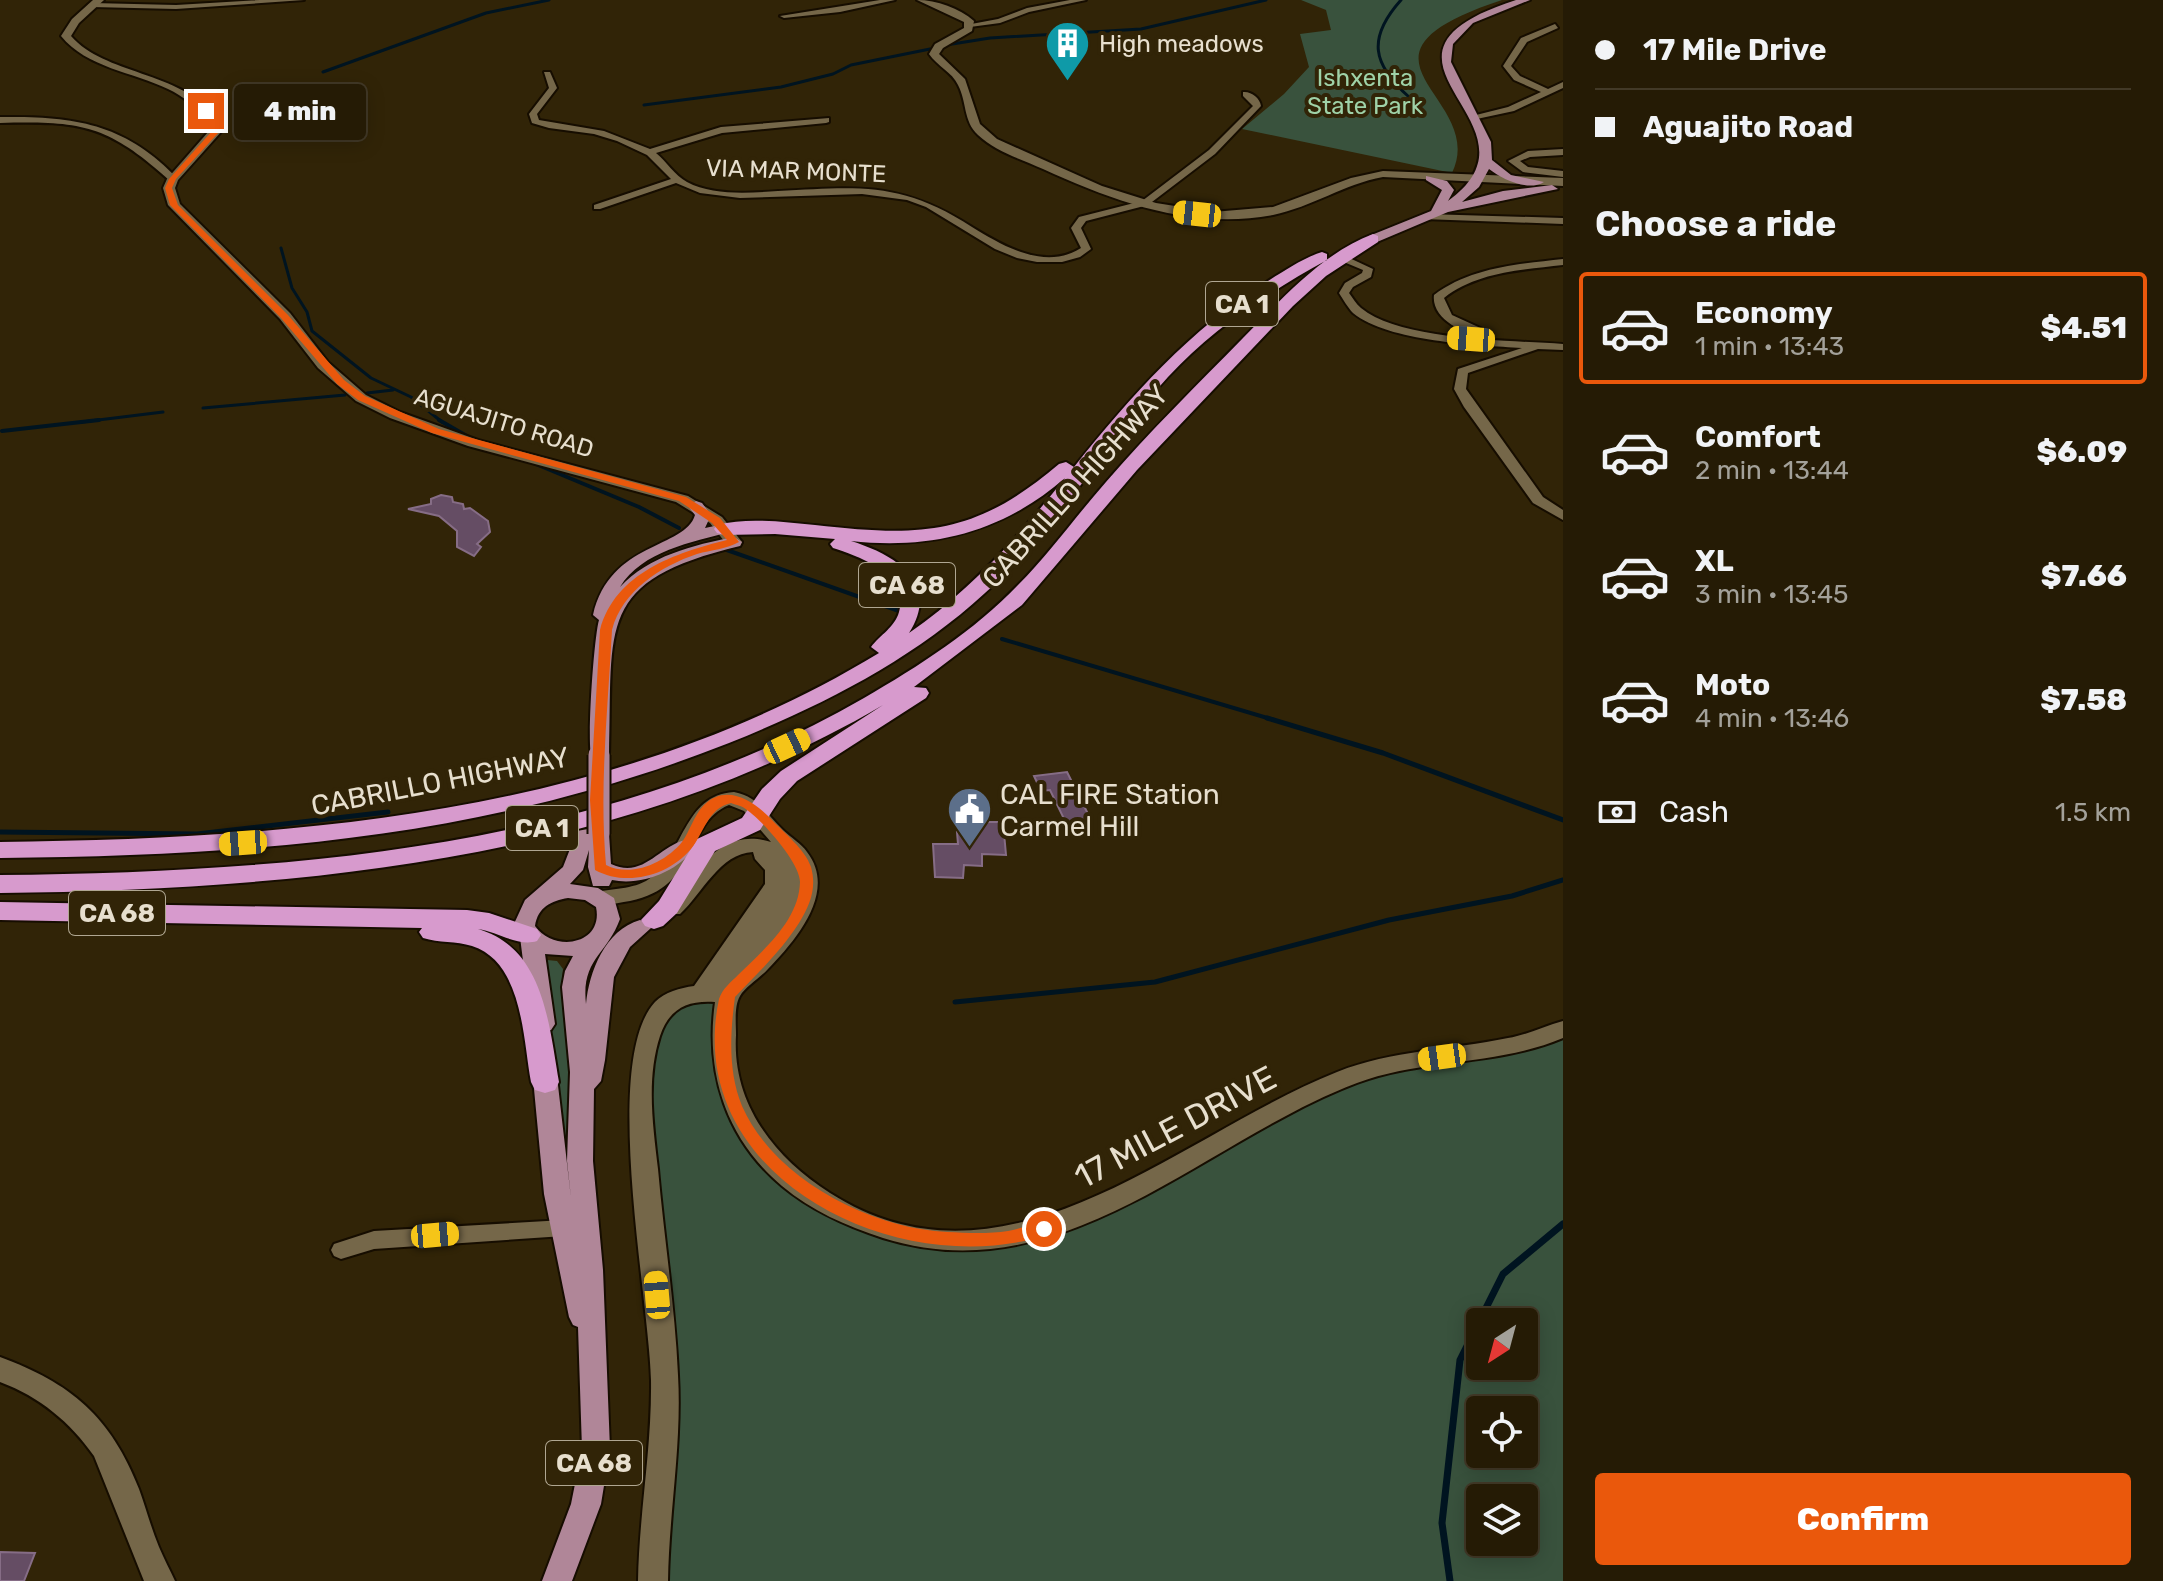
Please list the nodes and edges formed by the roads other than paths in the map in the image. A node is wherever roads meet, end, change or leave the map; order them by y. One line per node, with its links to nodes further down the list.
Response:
1 (300, 0): 7 (street)
2 (891, 0): 11 (street)
3 (922, 0): 12 (street)
4 (1020, 0): 9 (street)
5 (1082, 0): 8 (street)
6 (1525, 0): 18 (main road)
7 (96, 2): 26 (street)
8 (1064, 4): 9 (street); 10 (street)
9 (1037, 8): 12 (street)
10 (1079, 11)
11 (784, 16)
12 (970, 25): 30 (street)
13 (1555, 26): 16 (street)
14 (547, 74): 22 (street, VIA MAR MONTE)
15 (1563, 85): 16 (street)
16 (1546, 91): 18 (street)
17 (1246, 94): 30 (street, VIA MAR MONTE)
18 (1475, 118): 23 (main road)
19 (0, 120): 26 (street)
20 (826, 120): 22 (street)
21 (1562, 151): 24 (street)
22 (649, 152): 27 (street, VIA MAR MONTE)
23 (1487, 162): 28 (main road, CABRILLO HIGHWAY / CA 1); 29 (main road)
24 (1563, 174)
25 (1424, 176): 28 (street); 30 (street); 32 (main road)
26 (173, 179): 41 (street, AGUAJITO ROAD)
27 (677, 180): 30 (street, VIA MAR MONTE); 31 (street)
28 (1477, 182): 29 (street); 32 (main road, CABRILLO HIGHWAY / CA 1)
29 (1555, 186): 32 (main road)
30 (1142, 205)
31 (597, 207)
32 (1431, 215): 33 (street); 34 (main road, CABRILLO HIGHWAY / CA 1)
33 (1563, 221)
34 (1373, 239): 35 (highway, CABRILLO HIGHWAY / CA 1); 40 (highway, CABRILLO HIGHWAY / CA 1)
35 (1343, 258): 37 (street); 45 (highway, CABRILLO HIGHWAY / CA 1)
36 (1563, 262): 37 (street)
37 (1500, 341): 38 (street)
38 (1537, 346): 39 (street); 42 (street)
39 (1562, 346)
40 (1110, 435): 43 (highway); 47 (highway, CABRILLO HIGHWAY / CA 1)
41 (696, 506): 43 (street, AGUAJITO ROAD); 44 (main road)
42 (1563, 516)
43 (729, 535): 44 (main road, CA 68); 46 (main road, CA 68); 47 (highway, CA 68)
44 (666, 545): 46 (main road, CA 68)
45 (1027, 589): 48 (highway); 53 (highway, CABRILLO HIGHWAY / CA 1)
46 (606, 630): 49 (main road, CA 68, bridge)
47 (787, 710): 51 (highway, CABRILLO HIGHWAY / CA 1)
48 (759, 815): 50 (street); 58 (highway); 61 (street)
49 (591, 835): 52 (main road, CA 68); 55 (main road, CA 68)
50 (685, 847): 52 (main road); 54 (street)
51 (0, 850)
52 (599, 867): 54 (main road, CA 68)
53 (0, 884)
54 (598, 897): 55 (main road); 60 (main road, CA 68)
55 (541, 898): 59 (main road, CA 68)
56 (0, 911): 57 (highway, CA 68)
57 (234, 917): 59 (highway); 63 (highway)
58 (647, 924): 60 (street, 17 MILE DRIVE); 61 (street, 17 MILE DRIVE); 64 (main road)
59 (530, 937): 60 (main road); 63 (main road, CA 68)
60 (595, 941): 64 (main road, CA 68)
61 (715, 993): 62 (street, 17 MILE DRIVE); 71 (street)
62 (1563, 1029)
63 (545, 1082): 65 (main road, CA 68)
64 (582, 1104): 67 (main road, CA 68)
65 (564, 1228): 66 (street); 67 (main road, CA 68)
66 (341, 1250)
67 (590, 1340): 70 (main road, CA 68)
68 (0, 1369): 69 (street)
69 (160, 1581)
70 (557, 1581)
71 (653, 1581)

